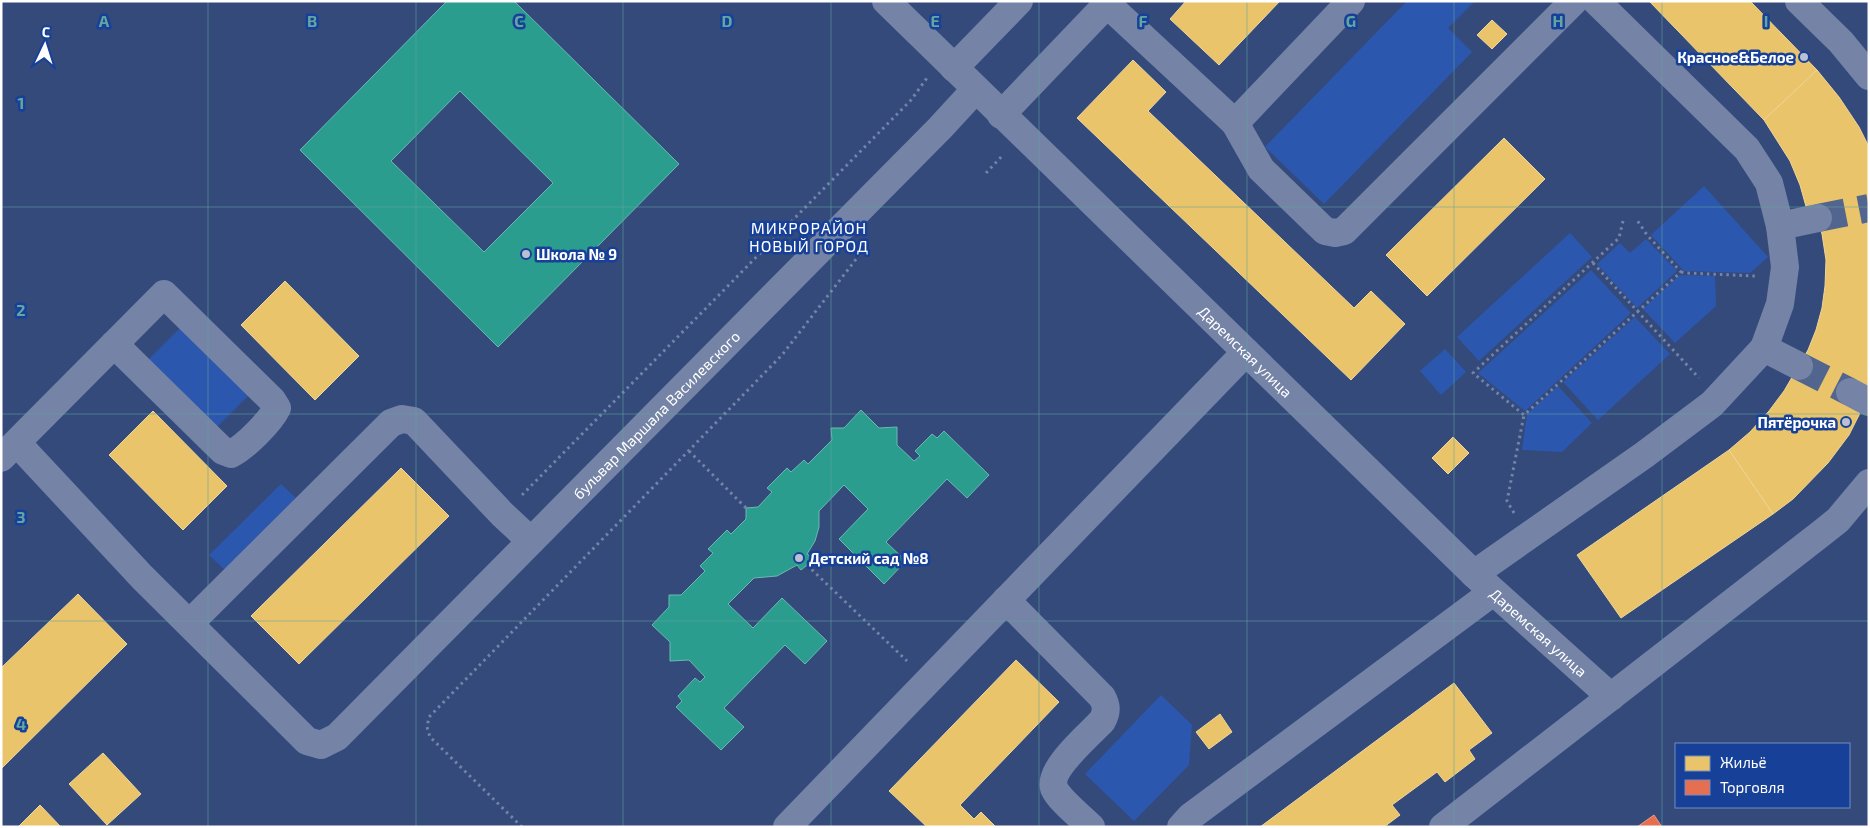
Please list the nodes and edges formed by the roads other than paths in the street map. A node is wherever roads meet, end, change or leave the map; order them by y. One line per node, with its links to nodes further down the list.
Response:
1 (886, 1): 8 (street, Даремская улица)
2 (1019, 1): 8 (street)
3 (1352, 1): 12 (street)
4 (1574, 1): 12 (street)
5 (1596, 1): 14 (street)
6 (1799, 1): 9 (street)
7 (1109, 3): 11 (street); 12 (street)
8 (943, 70): 10 (street, Даремская улица)
9 (1869, 76)
10 (975, 90): 11 (street, Даремская улица); 21 (street, бульвар Маршала Василевского)
11 (1002, 115): 17 (street, Даремская улица)
12 (1235, 123)
13 (1818, 218): 14 (street)
14 (1780, 226): 16 (street)
15 (114, 344): 15 (street); 19 (street)
16 (1764, 348): 18 (street); 22 (street)
17 (1246, 352): 22 (street, Даремская улица); 23 (street)
18 (1799, 366)
19 (6, 451): 24 (street)
20 (1869, 483): 25 (street)
21 (531, 541): 24 (street, бульвар Маршала Василевского); 24 (street)
22 (1484, 583): 25 (street, Даремская улица); 28 (street)
23 (1006, 600): 26 (street); 27 (street)
24 (190, 623)
25 (1611, 697): 29 (street)
26 (787, 827)
27 (1091, 827)
28 (1181, 827)
29 (1443, 827)

